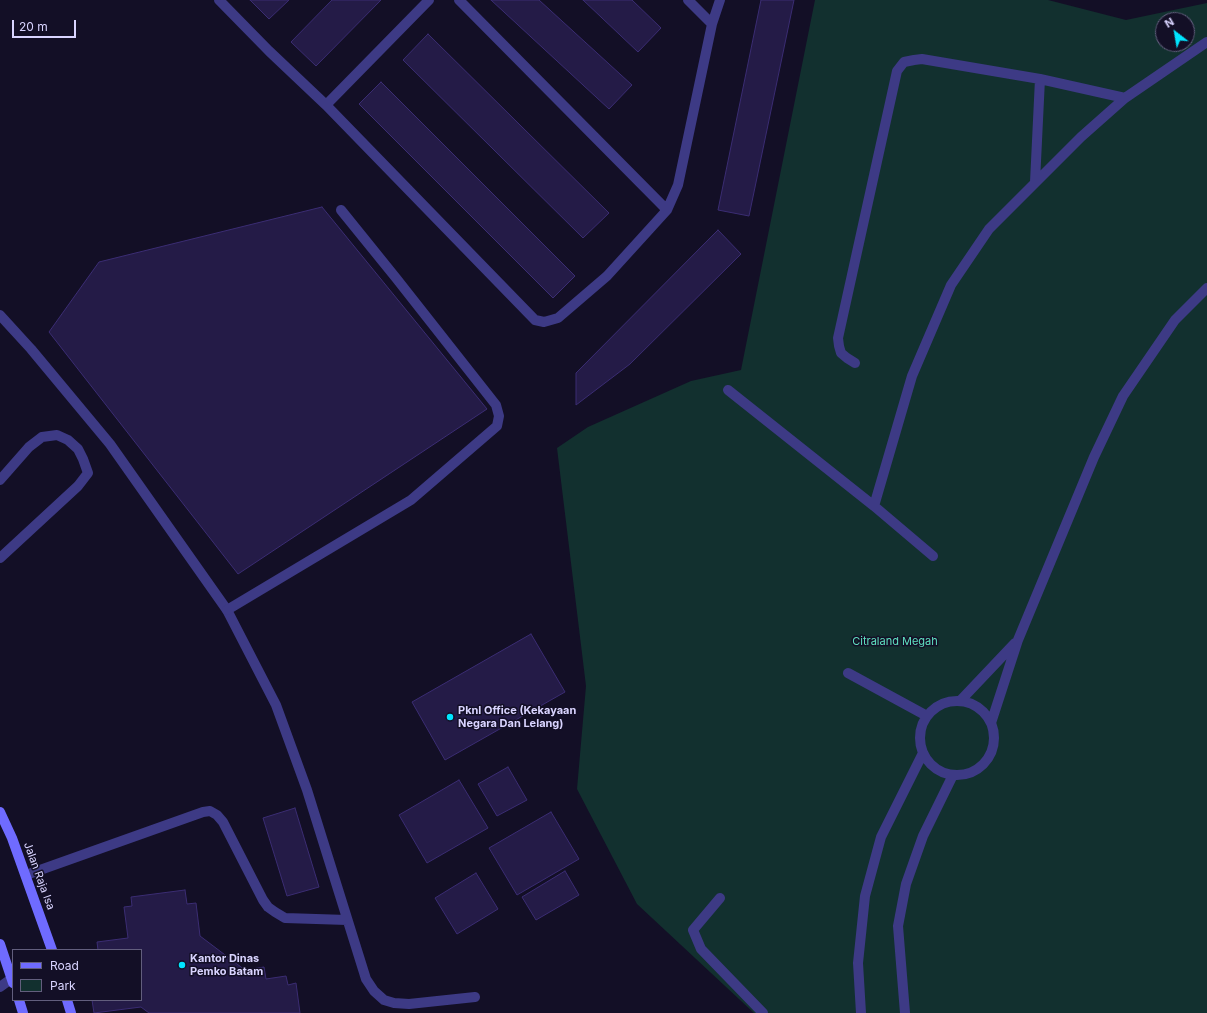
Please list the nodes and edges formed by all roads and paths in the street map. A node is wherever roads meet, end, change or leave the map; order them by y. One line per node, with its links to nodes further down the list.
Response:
1 (219, 0): 10 (street)
2 (429, 0): 10 (street)
3 (458, 0): 13 (street)
4 (688, 0): 6 (street)
5 (720, 0): 6 (street)
6 (712, 24): 13 (street)
7 (1207, 42): 9 (street)
8 (1040, 79): 9 (street); 11 (street); 16 (street)
9 (1125, 98): 11 (street)
10 (326, 105): 13 (street)
11 (1035, 182): 19 (street)
12 (341, 210): 22 (street)
13 (667, 210)
14 (1207, 288): 23 (street)
15 (0, 315): 22 (street)
16 (855, 363)
17 (728, 390): 19 (street)
18 (0, 480): 21 (street)
19 (874, 506): 20 (street)
20 (933, 556)
21 (0, 558)
22 (228, 610): 33 (street)
23 (1018, 640): 25 (street); 27 (street)
24 (848, 673): 26 (street)
25 (960, 701): 26 (street); 27 (street)
26 (927, 716): 28 (street)
27 (991, 723): 29 (street)
28 (923, 753): 29 (street); 44 (street)
29 (953, 775): 45 (street)
30 (0, 812): 31 (main road, Jalan Raja Isa)
31 (26, 875): 33 (street); 35 (main road, Jalan Raja Isa)
32 (720, 898): 43 (street)
33 (347, 920): 38 (street)
34 (0, 944): 36 (main road)
35 (52, 949)
36 (12, 981): 37 (street)
37 (0, 986)
38 (475, 997)
39 (18, 1001): 41 (main road)
40 (67, 1001): 42 (main road)
41 (23, 1013)
42 (71, 1013)
43 (763, 1013)
44 (861, 1013)
45 (905, 1013)

